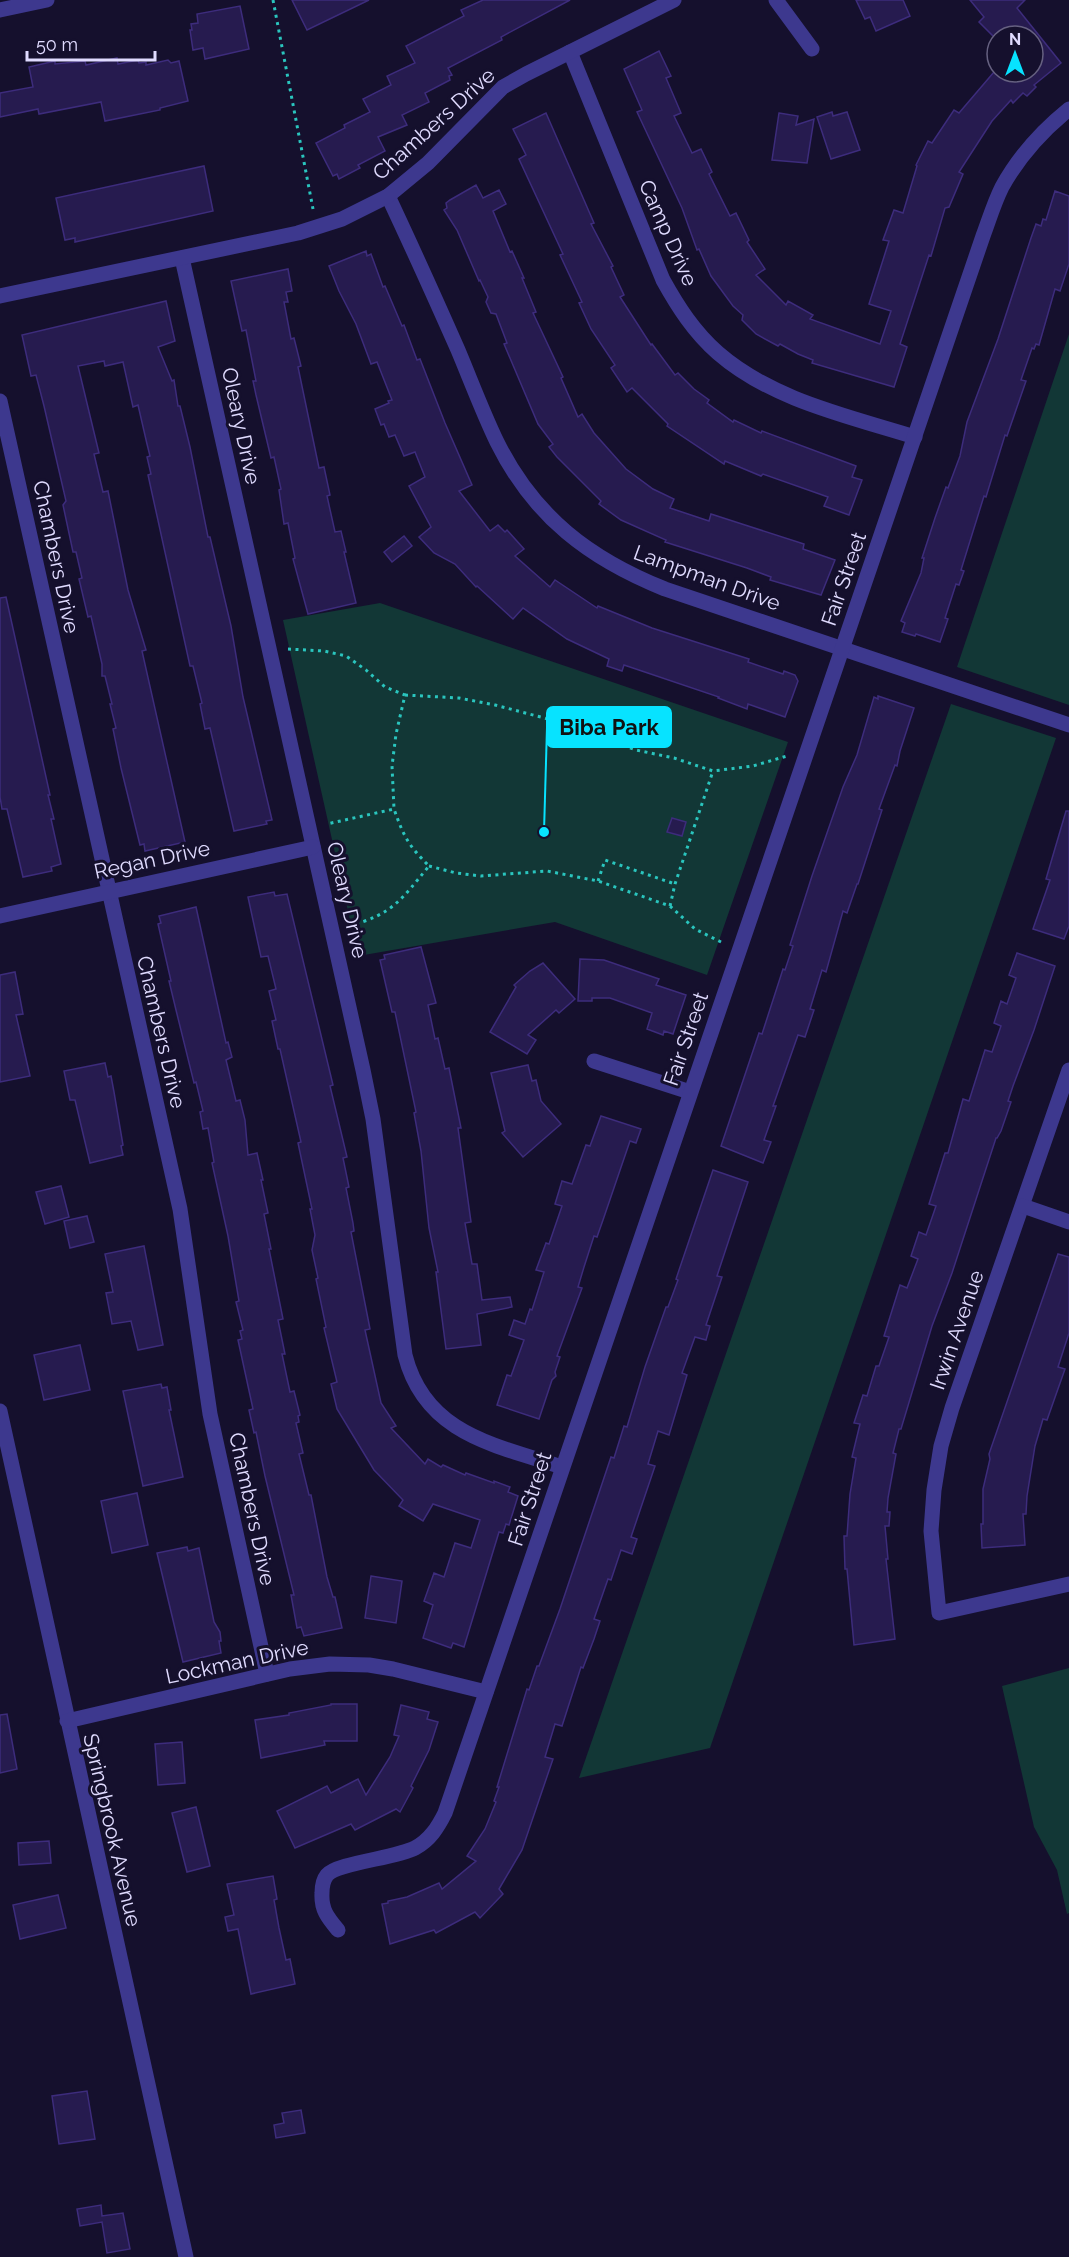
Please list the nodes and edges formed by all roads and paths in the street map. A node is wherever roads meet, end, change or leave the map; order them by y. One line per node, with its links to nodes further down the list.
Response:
1 (47, 0): 5 (street)
2 (273, 0): 10 (path)
3 (674, 0): 7 (street, Chambers Drive)
4 (776, 0): 6 (street)
5 (0, 10)
6 (812, 49)
7 (570, 52): 9 (street, Chambers Drive); 14 (street, Camp Drive)
8 (1069, 109): 14 (street, Fair Street)
9 (388, 196): 11 (street, Chambers Drive); 16 (street, Lampman Drive)
10 (313, 209)
11 (182, 258): 12 (street, Chambers Drive); 23 (street, Oleary Drive)
12 (0, 296)
13 (0, 401): 27 (street, Chambers Drive)
14 (915, 437): 16 (street, Fair Street)
15 (288, 649): 17 (path)
16 (842, 649): 18 (street, Lampman Drive); 34 (street, Fair Street)
17 (405, 695): 20 (path); 21 (path)
18 (1069, 725)
19 (787, 756): 20 (path)
20 (713, 771): 26 (path)
21 (394, 809): 22 (path); 24 (path)
22 (327, 824)
23 (313, 847): 27 (street, Regan Drive); 38 (street, Oleary Drive)
24 (429, 866): 25 (path); 30 (path)
25 (598, 881): 26 (path); 28 (path)
26 (675, 884): 28 (path)
27 (108, 891): 29 (street, Regan Drive); 42 (street, Chambers Drive)
28 (670, 906): 31 (path)
29 (0, 916)
30 (349, 926)
31 (723, 942)
32 (594, 1061): 34 (street)
33 (1069, 1070): 35 (street, Irwin Avenue)
34 (690, 1092): 38 (street, Fair Street)
35 (1023, 1206): 36 (street); 41 (street, Irwin Avenue)
36 (1069, 1222)
37 (0, 1411): 39 (street, Springbrook Avenue)
38 (562, 1467): 43 (street, Fair Street)
39 (16, 1480): 40 (street); 44 (street, Springbrook Avenue)
40 (0, 1483)
41 (1069, 1584)
42 (267, 1674): 43 (street, Lockman Drive); 44 (street, Lockman Drive)
43 (486, 1692): 45 (street, Fair Street)
44 (67, 1721): 46 (street, Springbrook Avenue)
45 (338, 1930)
46 (186, 2257)

